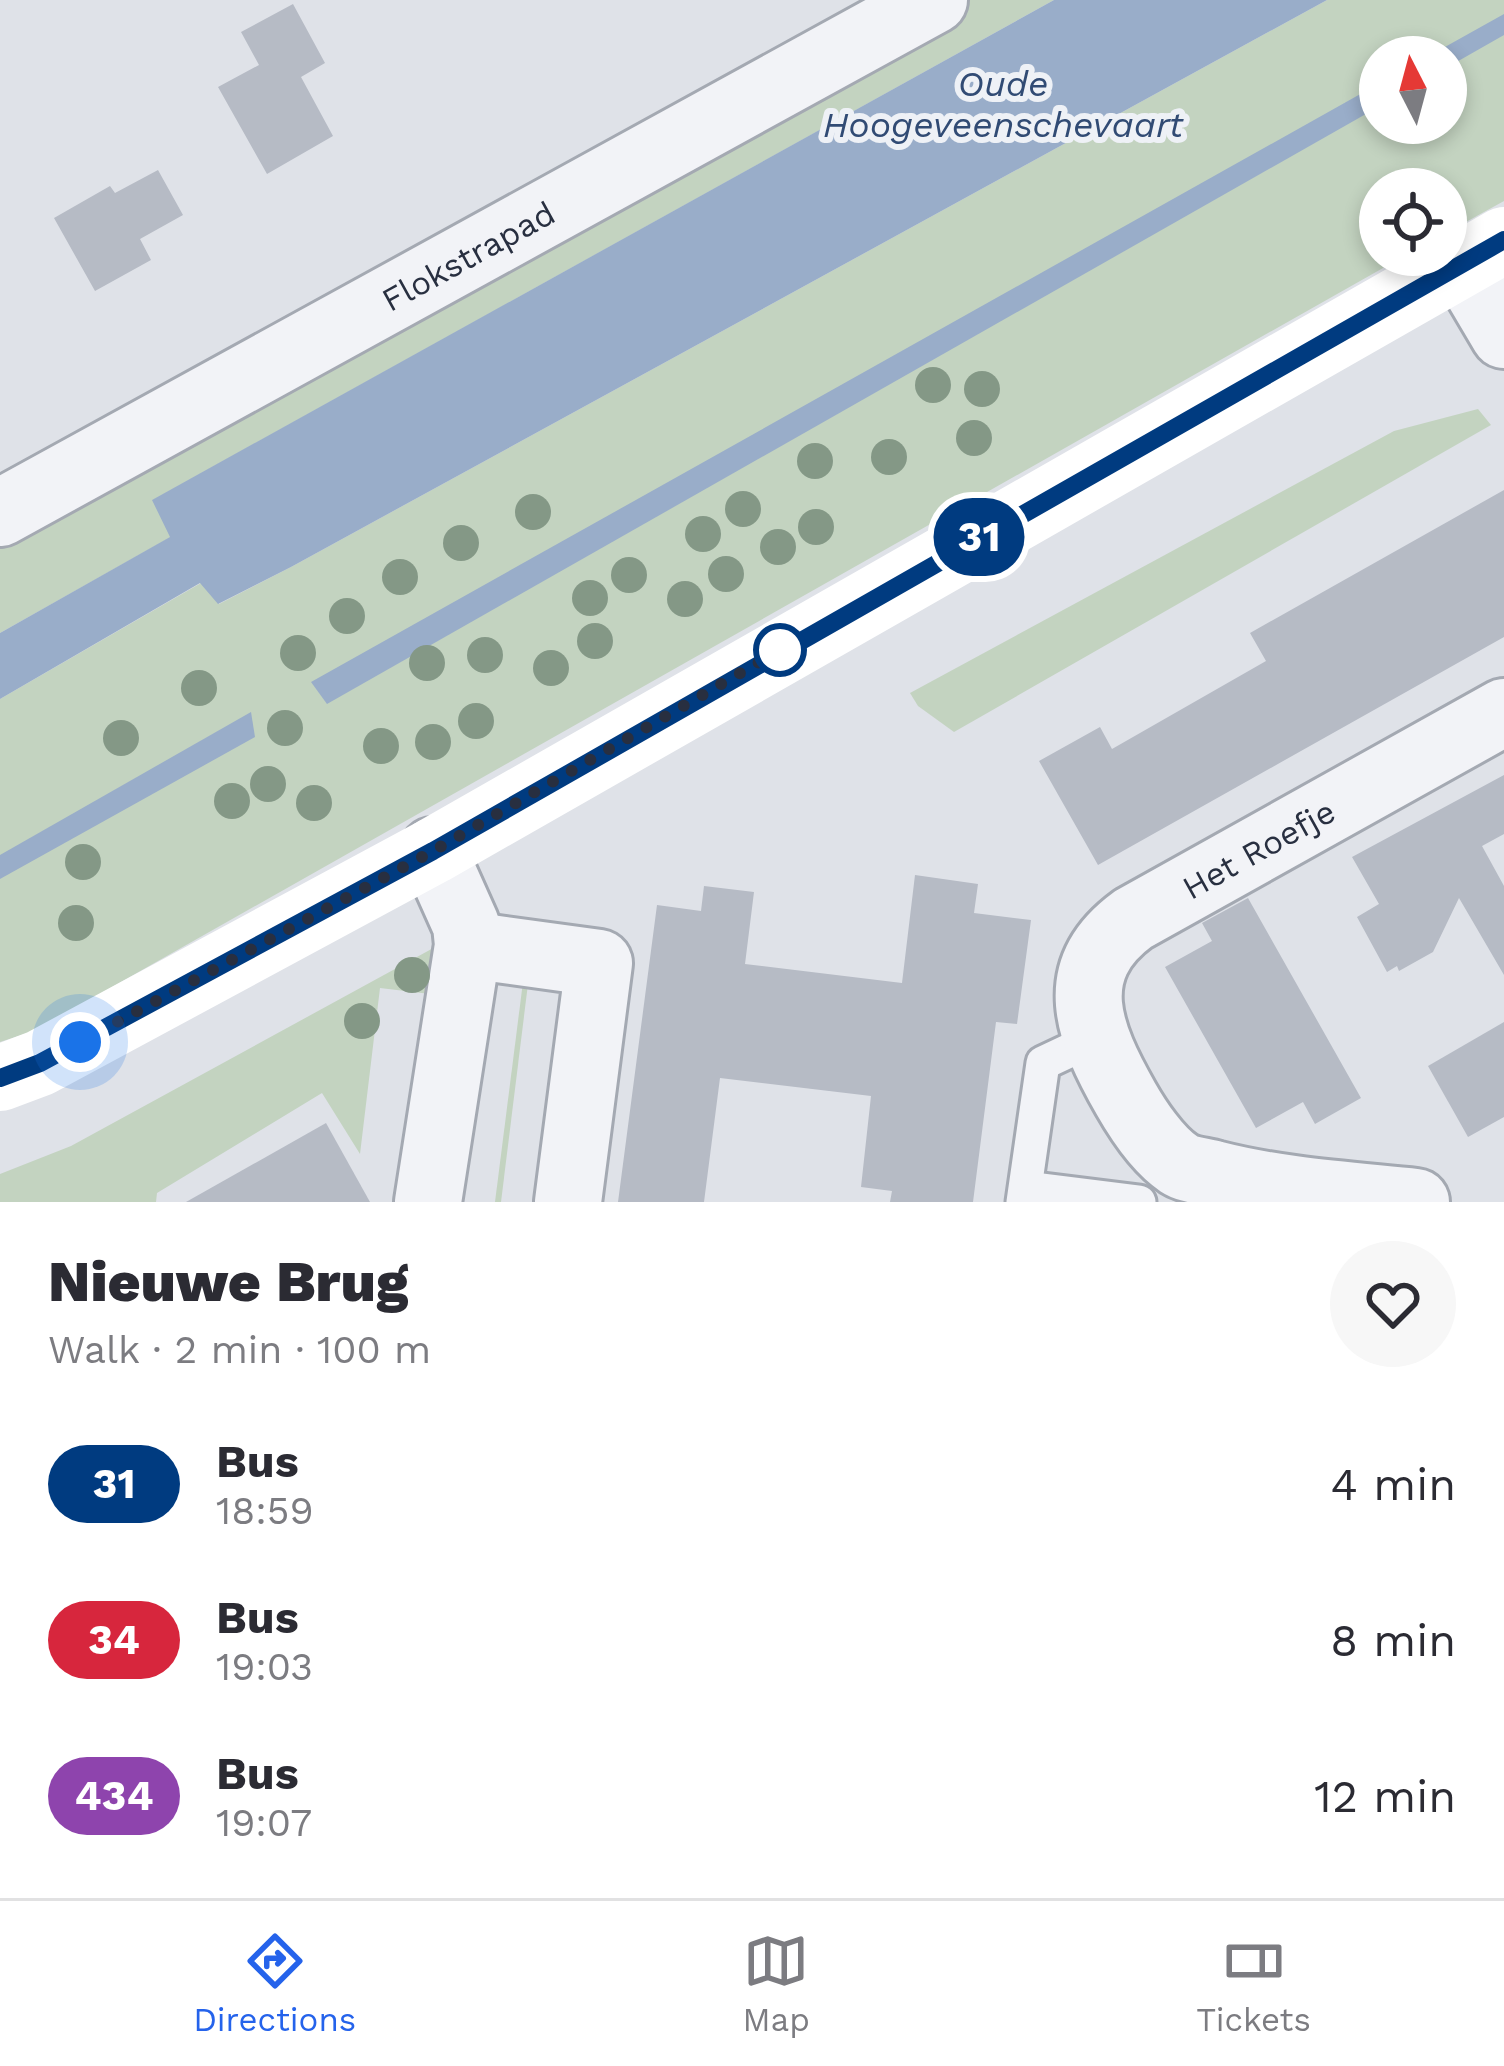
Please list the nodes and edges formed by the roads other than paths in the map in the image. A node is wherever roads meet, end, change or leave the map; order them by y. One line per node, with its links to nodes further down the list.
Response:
1 (934, 0): 4 (street, Flokstrapad)
2 (1483, 252): 3 (street); 6 (main road)
3 (1504, 335)
4 (0, 513)
5 (1504, 712): 8 (street, Het Roefje)
6 (433, 851): 7 (street); 9 (main road)
7 (468, 945): 12 (street); 13 (street)
8 (1096, 1038): 10 (street, Het Roefje); 11 (lane)
9 (0, 1078)
10 (1162, 1190): 11 (lane); 14 (street)
11 (1025, 1195)
12 (428, 1202)
13 (568, 1202)
14 (1417, 1202)

